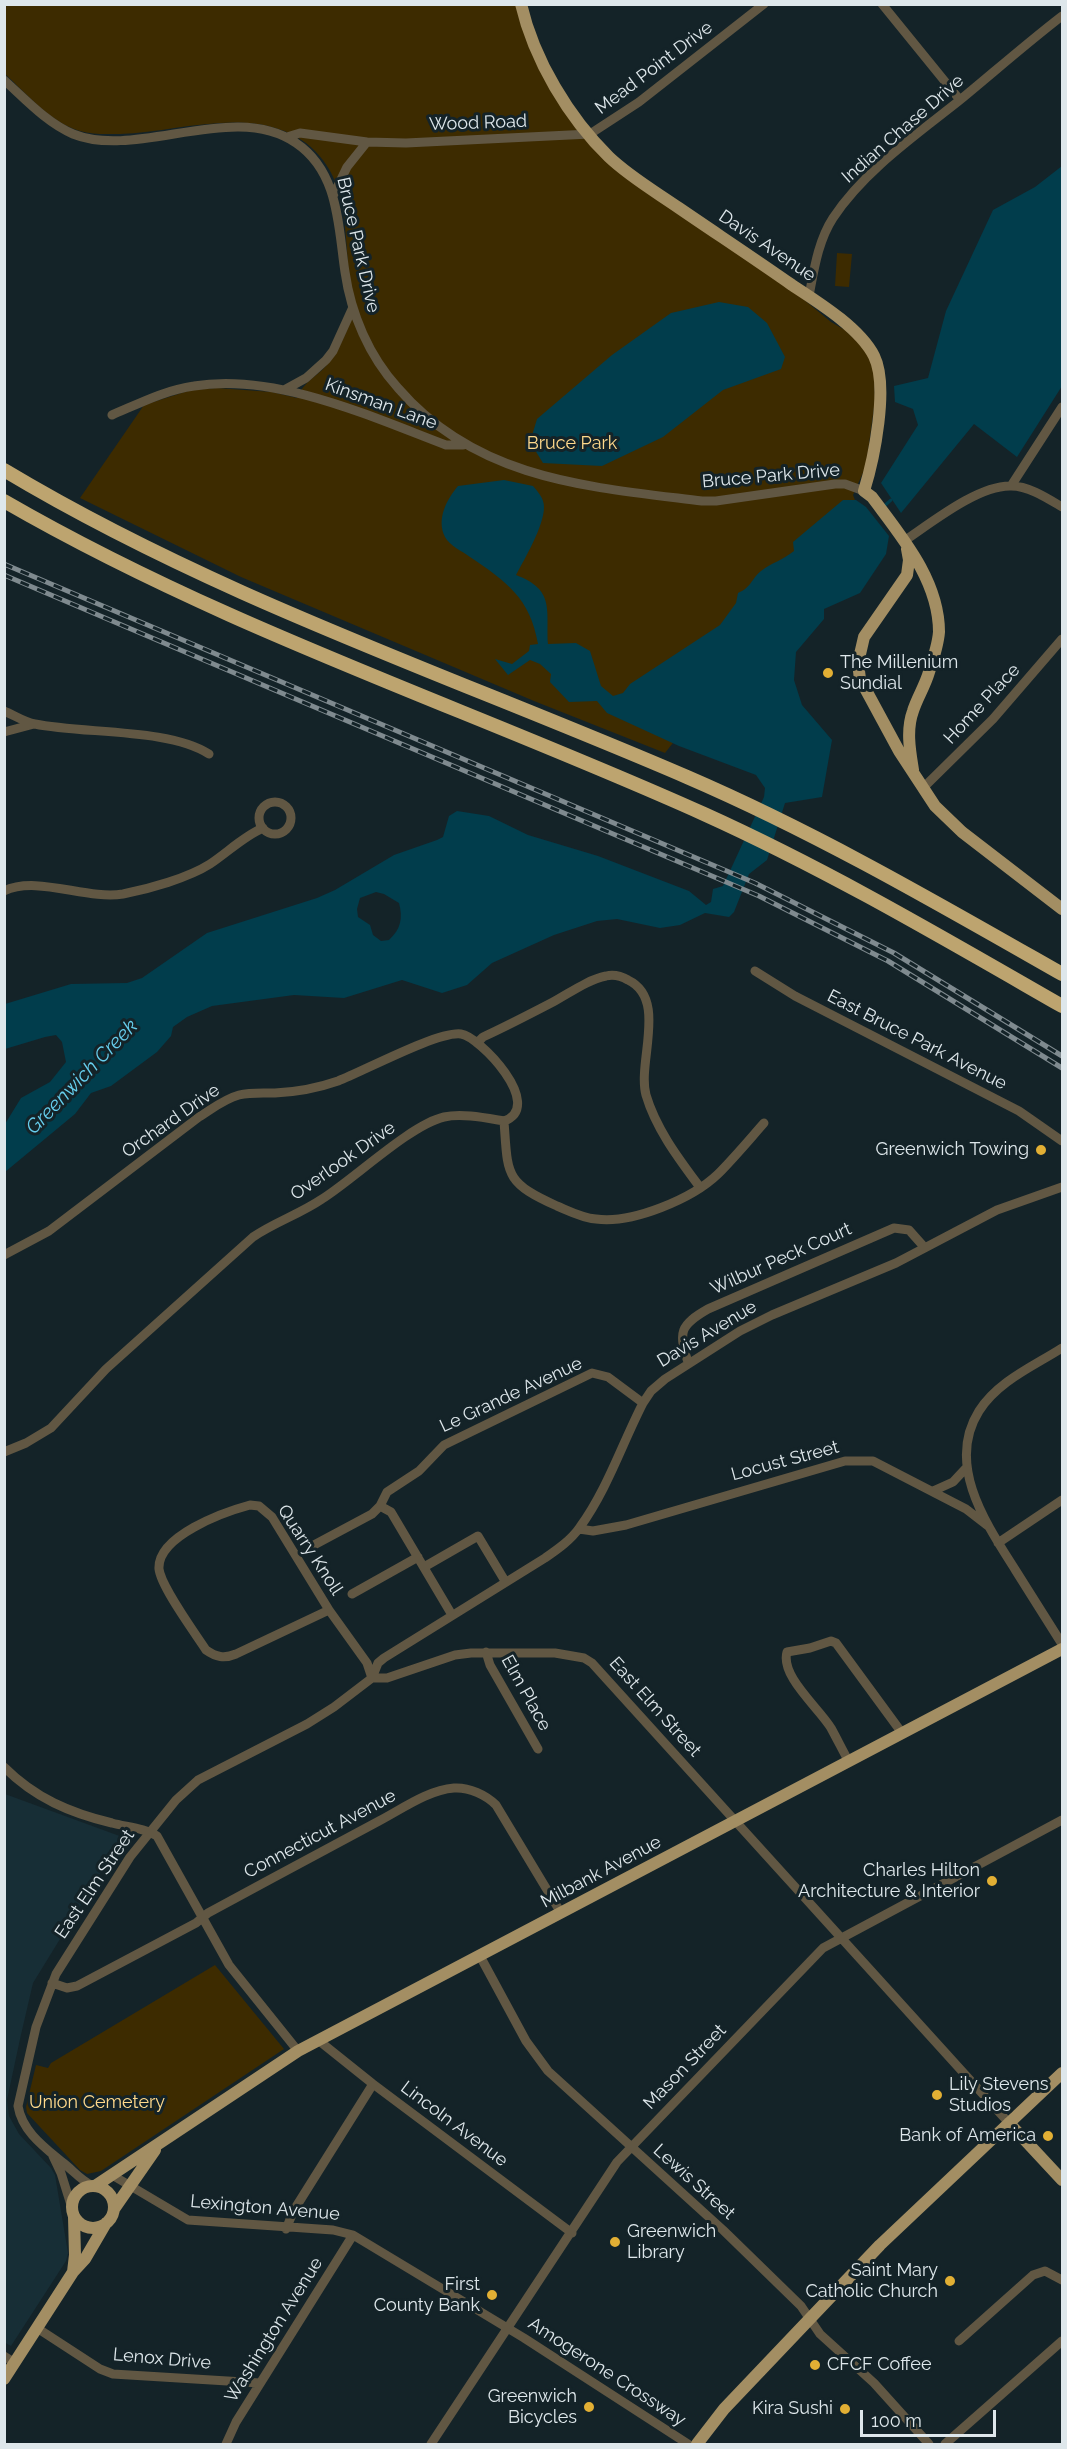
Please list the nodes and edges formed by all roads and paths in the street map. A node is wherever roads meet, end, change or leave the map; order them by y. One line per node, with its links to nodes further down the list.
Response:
1 (521, 4): 7 (main road, Davis Avenue)
2 (765, 4): 7 (street, Mead Point Drive)
3 (882, 4): 6 (street)
4 (1062, 16): 6 (street, Indian Chase Drive)
5 (4, 80): 8 (street, Bruce Park Drive)
6 (960, 100): 11 (street, Indian Chase Drive)
7 (590, 134): 9 (street, Wood Road); 11 (main road, Davis Avenue)
8 (287, 137): 9 (street, Wood Road); 10 (street, Bruce Park Drive)
9 (367, 142): 10 (street)
10 (333, 196): 12 (street, Bruce Park Drive)
11 (809, 296): 19 (main road, Davis Avenue)
12 (353, 307): 13 (street, Kinsman Lane); 16 (street, Bruce Park Drive)
13 (286, 389): 15 (street, Kinsman Lane); 16 (street, Kinsman Lane)
14 (1062, 407): 18 (street)
15 (112, 415)
16 (465, 445): 19 (street, Bruce Park Drive)
17 (7, 471): 36 (highway)
18 (1011, 486): 21 (street); 24 (street)
19 (868, 494): 24 (main road)
20 (4, 501): 23 (highway)
21 (1062, 507)
22 (4, 509): 23 (highway)
23 (51, 528): 37 (highway)
24 (905, 543): 30 (main road); 30 (main road)
25 (1062, 639): 31 (street, Home Place)
26 (4, 711): 27 (street)
27 (34, 724): 28 (street); 29 (street)
28 (4, 732)
29 (209, 754)
30 (913, 770): 31 (main road)
31 (923, 788): 34 (main road)
32 (263, 828): 33 (street)
33 (4, 891)
34 (1061, 904)
35 (755, 971): 41 (street, East Bruce Park Avenue)
36 (1062, 974)
37 (1062, 1006)
38 (477, 1043): 39 (street); 42 (street); 45 (street, Orchard Drive)
39 (504, 1121): 42 (street); 49 (street, Overlook Drive)
40 (764, 1123): 42 (street)
41 (1062, 1141)
42 (699, 1186)
43 (1062, 1187): 44 (street, Davis Avenue)
44 (925, 1248): 47 (street, Davis Avenue); 47 (street, Wilbur Peck Court)
45 (4, 1255)
46 (1062, 1348): 50 (street)
47 (688, 1362): 48 (street, Davis Avenue)
48 (643, 1403): 53 (street, Le Grande Avenue); 55 (street, Davis Avenue)
49 (4, 1452)
50 (967, 1464): 51 (street); 54 (street)
51 (933, 1491): 54 (street, Locust Street); 55 (street, Locust Street)
52 (1062, 1500): 56 (street)
53 (380, 1506): 57 (street, Le Grande Avenue); 58 (street)
54 (988, 1526): 56 (street)
55 (579, 1529): 60 (street, Davis Avenue)
56 (998, 1543): 64 (street)
57 (314, 1545)
58 (418, 1557): 59 (street); 61 (street)
59 (424, 1567): 60 (street); 63 (street)
60 (505, 1581): 63 (street, Davis Avenue)
61 (352, 1594)
62 (329, 1610): 62 (street, Quarry Knoll); 67 (street, Quarry Knoll)
63 (452, 1615): 67 (street, Davis Avenue)
64 (1062, 1644)
65 (1062, 1649): 68 (main road, Milbank Avenue)
66 (486, 1652): 67 (street, East Elm Street); 69 (street, Elm Place); 73 (street, East Elm Street)
67 (372, 1678): 74 (street, East Elm Street)
68 (902, 1733): 70 (main road, Milbank Avenue); 70 (street)
69 (538, 1749)
70 (849, 1762): 73 (main road, Milbank Avenue)
71 (4, 1767): 74 (street)
72 (1062, 1820): 77 (street, Mason Street)
73 (735, 1822): 75 (main road, Milbank Avenue); 77 (street, East Elm Street)
74 (150, 1831): 76 (street); 79 (street, East Elm Street)
75 (561, 1913): 76 (street, Connecticut Avenue); 78 (main road, Milbank Avenue)
76 (202, 1917): 79 (street, Connecticut Avenue); 81 (street)
77 (840, 1937): 84 (street, East Elm Street); 86 (street, Mason Street)
78 (480, 1956): 80 (main road, Milbank Avenue); 86 (street, Lewis Street)
79 (52, 1983): 87 (street, East Elm Street)
80 (318, 2040): 81 (main road, Milbank Avenue); 83 (street, Lincoln Avenue)
81 (298, 2051): 85 (main road, Milbank Avenue)
82 (1062, 2073): 84 (main road)
83 (373, 2084): 95 (street); 96 (street, Lincoln Avenue)
84 (1009, 2123): 89 (main road); 100 (main road)
85 (163, 2139): 88 (main road, Milbank Avenue); 91 (main road, Milbank Avenue)
86 (631, 2147): 96 (street, Mason Street); 100 (street, Lewis Street)
87 (51, 2154): 90 (street, East Elm Street); 93 (street, East Elm Street)
88 (112, 2175): 90 (main road, Milbank Avenue); 91 (street, Lexington Avenue)
89 (1062, 2180)
90 (94, 2186): 92 (main road); 93 (main road)
91 (129, 2186): 92 (main road, Milbank Avenue); 95 (street, Lexington Avenue)
92 (114, 2209): 94 (main road)
93 (73, 2211): 94 (main road); 98 (main road)
94 (106, 2223): 98 (main road)
95 (286, 2229): 97 (street, Lexington Avenue)
96 (572, 2233): 102 (street, Mason Street)
97 (353, 2235): 102 (street, Lexington Avenue); 107 (street, Washington Avenue)
98 (73, 2271): 101 (main road)
99 (1062, 2280): 104 (street)
100 (809, 2318): 111 (main road); 112 (street, Lewis Street)
101 (37, 2328): 105 (main road); 107 (street, Lenox Drive)
102 (508, 2328): 109 (street, Mason Street); 110 (street, Amogerone Crossway)
103 (1062, 2341): 113 (street)
104 (959, 2342)
105 (10, 2360): 106 (main road)
106 (4, 2379)
107 (260, 2383): 108 (street, Washington Avenue)
108 (226, 2445)
109 (431, 2445)
110 (688, 2445)
111 (697, 2445)
112 (929, 2445)
113 (945, 2445)

